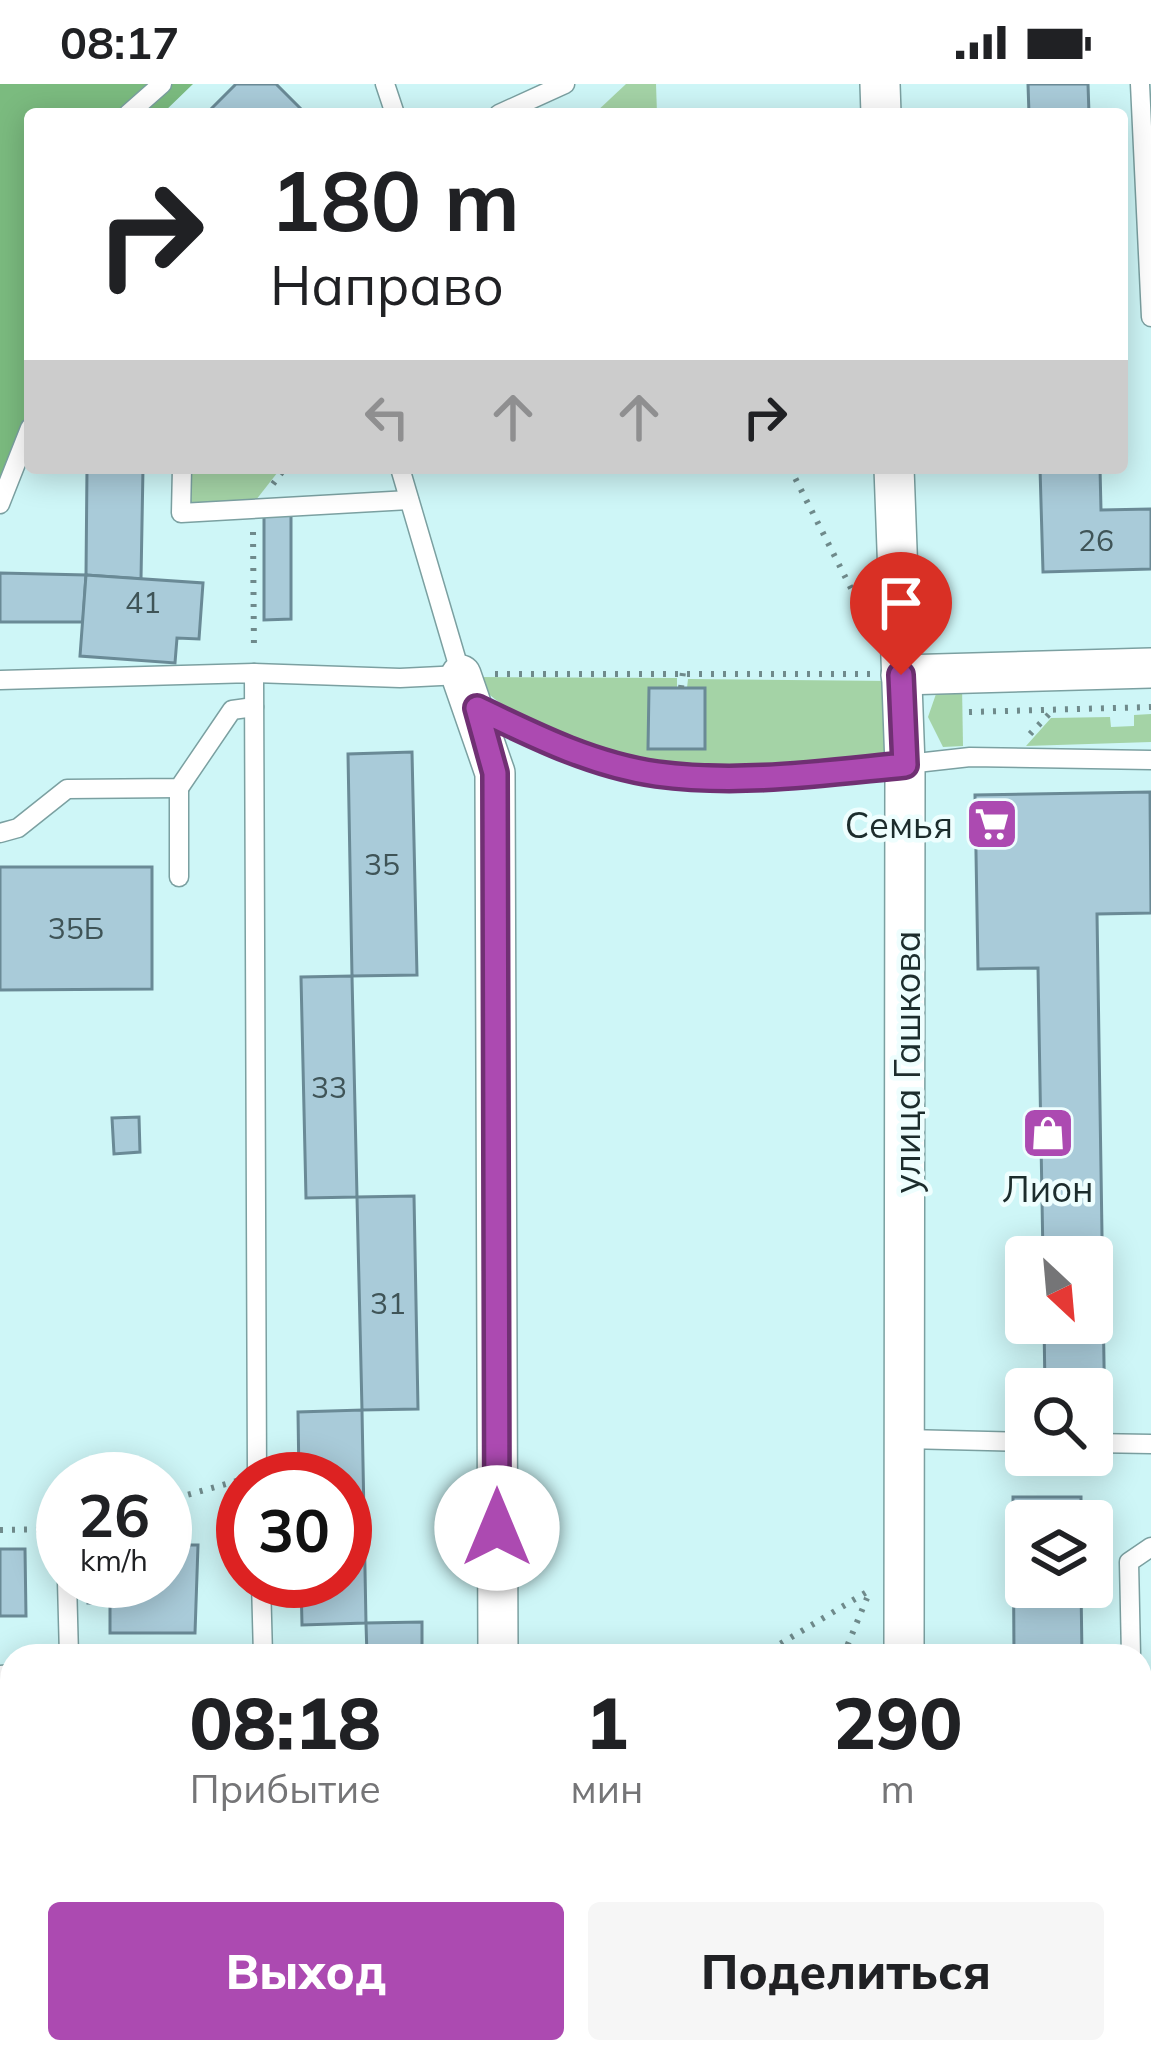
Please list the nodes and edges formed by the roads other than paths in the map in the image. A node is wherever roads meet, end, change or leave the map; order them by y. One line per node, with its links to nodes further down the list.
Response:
1 (162, 84): 4 (lane)
2 (565, 84): 5 (lane)
3 (1140, 84): 6 (lane)
4 (135, 108)
5 (512, 108)
6 (1151, 317)
7 (24, 443): 12 (lane)
8 (182, 474): 11 (lane)
9 (402, 474): 11 (lane)
10 (894, 474): 15 (street, улица Гашкова)
11 (410, 500): 17 (lane)
12 (0, 504)
13 (1151, 668): 15 (street)
14 (254, 674): 16 (lane); 17 (lane); 18 (lane)
15 (901, 675): 20 (street, улица Гашкова)
16 (0, 680)
17 (469, 691): 20 (lane); 34 (street)
18 (254, 707): 21 (lane); 28 (lane)
19 (1151, 760): 20 (lane)
20 (905, 765): 24 (street, улица Гашкова)
21 (179, 788): 22 (lane); 23 (lane)
22 (0, 833)
23 (179, 877)
24 (907, 1439): 25 (lane); 35 (street, улица Гашкова)
25 (1005, 1441)
26 (1113, 1443): 27 (lane)
27 (1151, 1444)
28 (257, 1452)
29 (1151, 1547): 36 (lane)
30 (68, 1608): 32 (lane)
31 (262, 1608): 33 (lane)
32 (69, 1644)
33 (263, 1644)
34 (498, 1644)
35 (904, 1644)
36 (1131, 1644)

